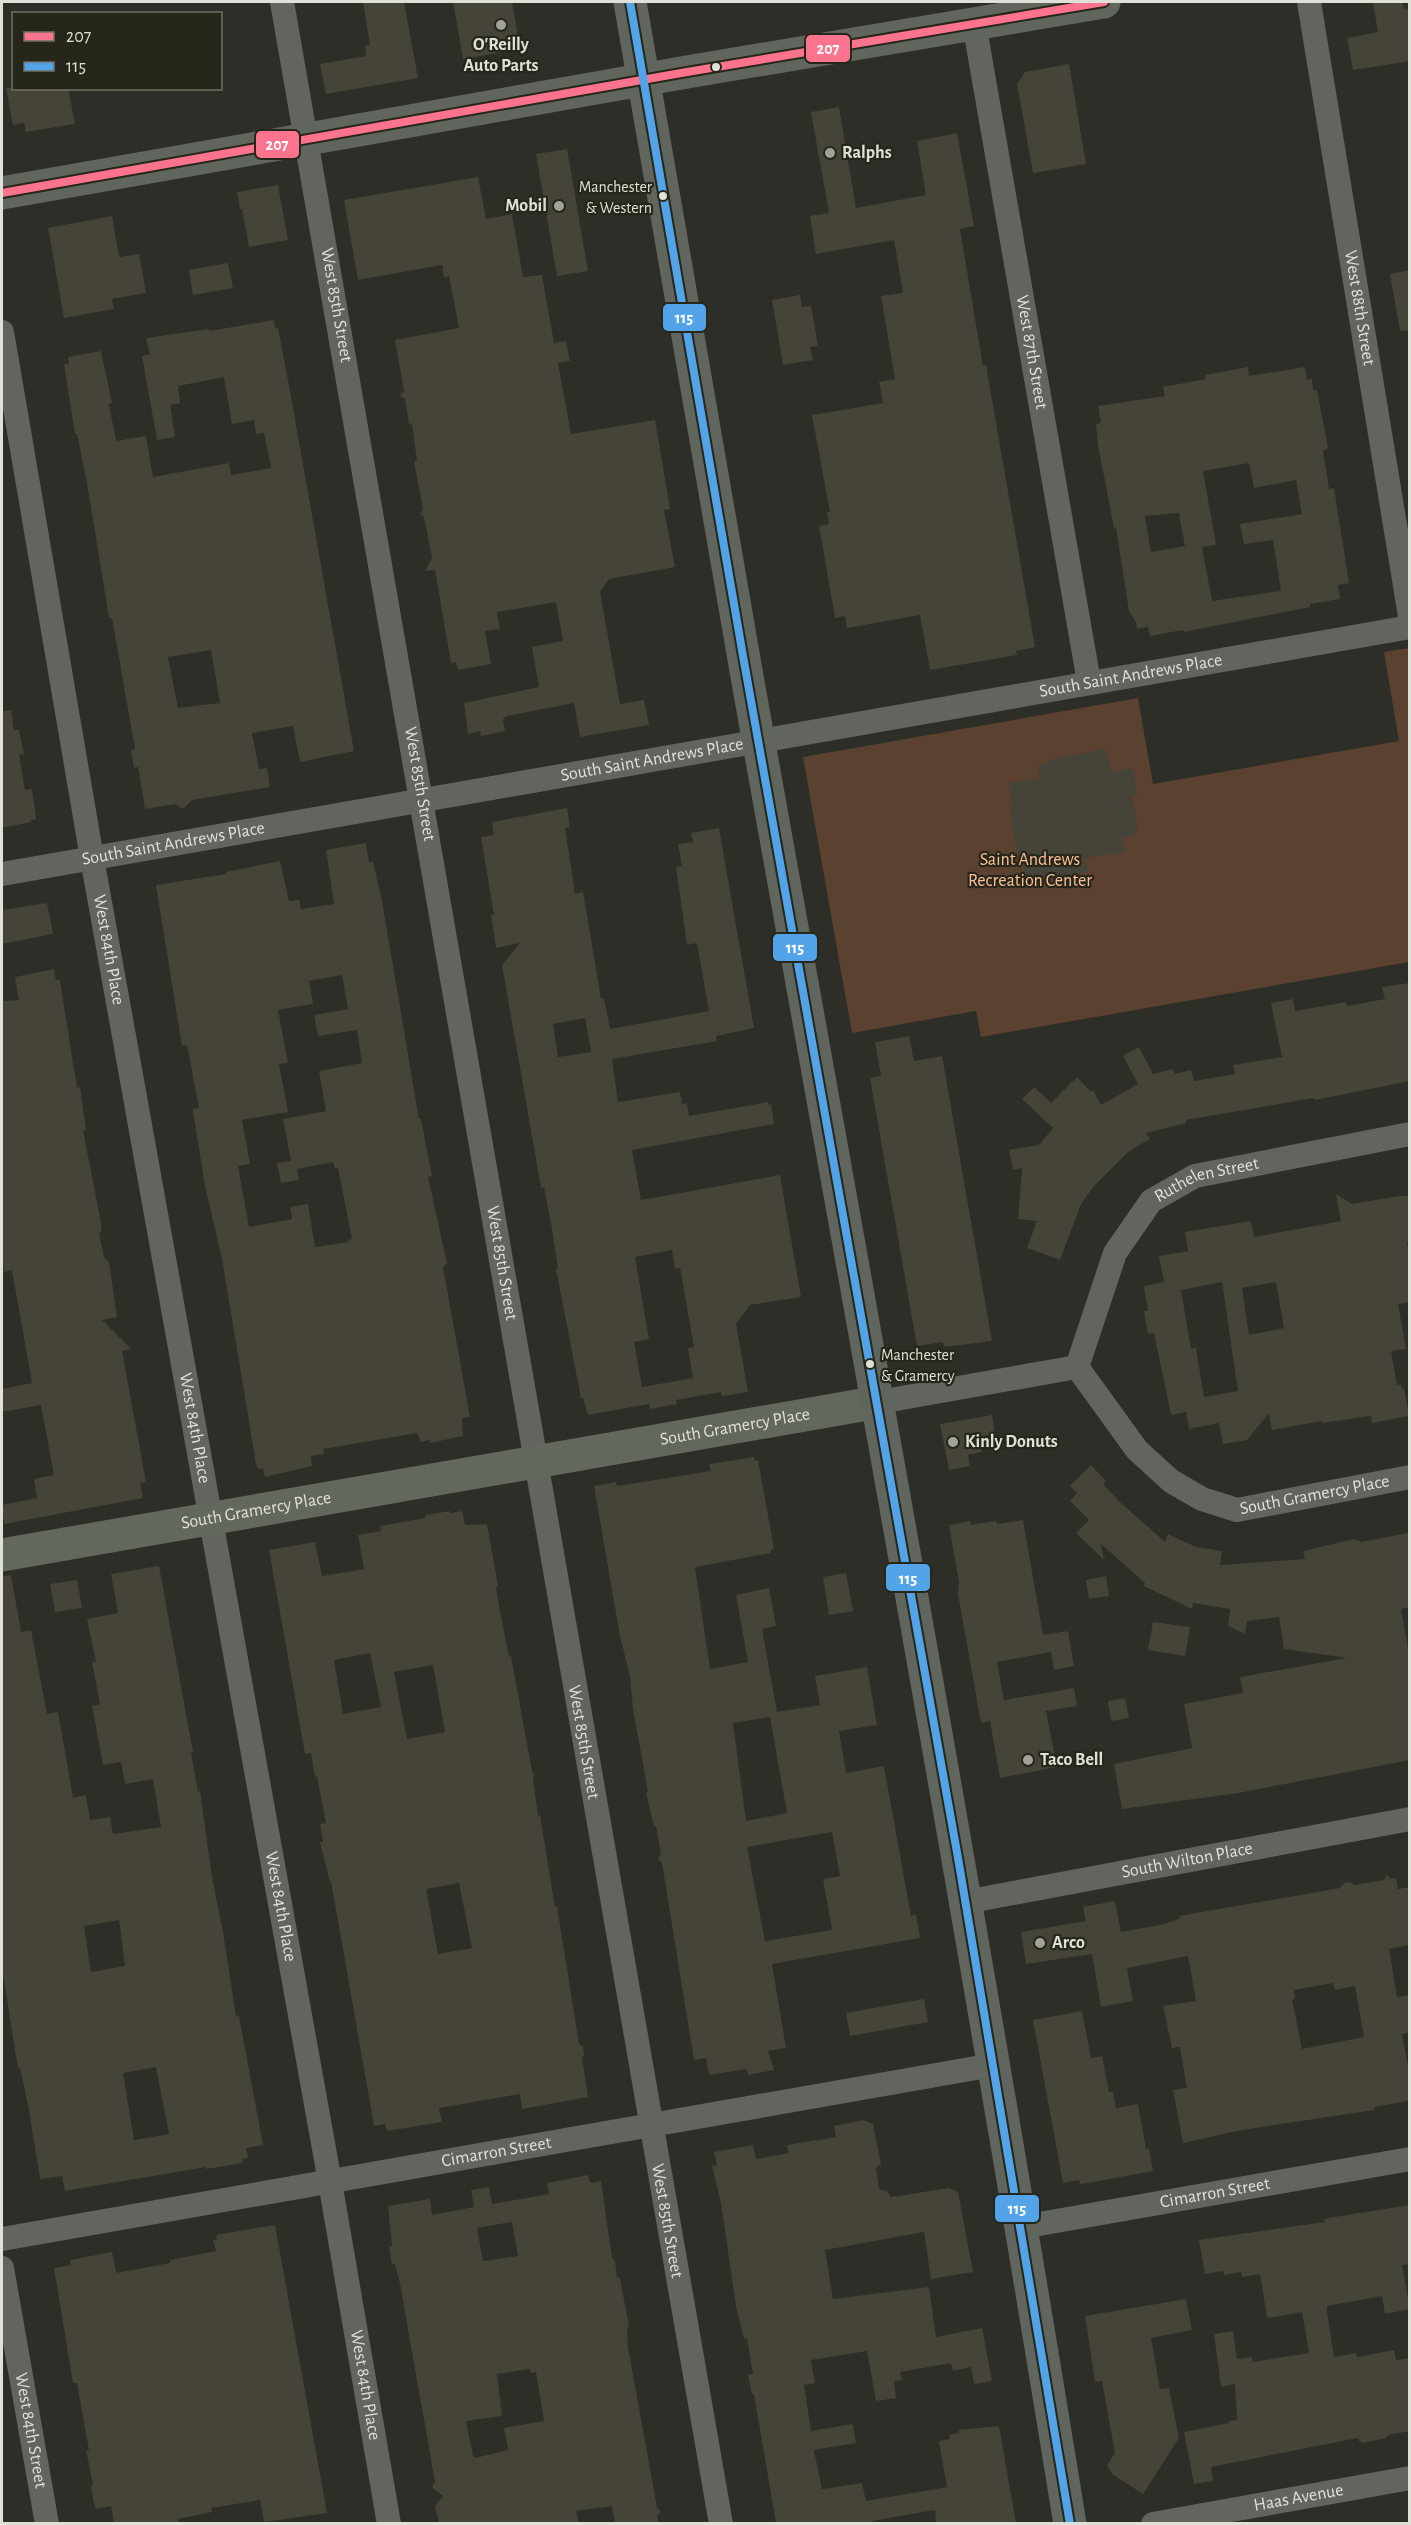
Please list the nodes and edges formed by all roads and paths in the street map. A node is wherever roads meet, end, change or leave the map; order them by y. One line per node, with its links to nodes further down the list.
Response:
1 (282, 2): 7 (street, West 85th Street)
2 (630, 2): 6 (main road)
3 (1104, 2): 5 (main road)
4 (1309, 2): 10 (street, West 88th Street)
5 (974, 23): 6 (main road); 12 (street, West 87th Street)
6 (644, 80): 7 (main road); 13 (main road)
7 (308, 140): 8 (main road); 14 (street, West 85th Street)
8 (2, 193)
9 (2, 332): 15 (street, West 84th Place)
10 (1410, 616)
11 (1410, 627): 12 (street, South Saint Andrews Place)
12 (1089, 682): 13 (street, South Saint Andrews Place)
13 (759, 741): 14 (street, South Saint Andrews Place); 19 (main road)
14 (423, 801): 15 (street, South Saint Andrews Place); 20 (street, West 85th Street)
15 (92, 858): 16 (street, South Saint Andrews Place); 22 (street, West 84th Place)
16 (2, 874)
17 (1410, 1134): 18 (street, Ruthelen Street)
18 (1077, 1367): 19 (street, South Gramercy Place); 21 (street, South Gramercy Place)
19 (879, 1402): 20 (street, South Gramercy Place); 25 (main road)
20 (535, 1462): 22 (street, South Gramercy Place); 27 (street, West 85th Street)
21 (1410, 1477)
22 (211, 1519): 23 (street, South Gramercy Place); 29 (street, West 84th Place)
23 (2, 1555)
24 (1410, 1820): 25 (street, South Wilton Place)
25 (965, 1902): 26 (main road)
26 (993, 2065): 27 (street, Cimarron Street); 30 (main road)
27 (649, 2127): 29 (street, Cimarron Street); 36 (street, West 85th Street)
28 (1410, 2159): 30 (street, Cimarron Street)
29 (330, 2182): 31 (street, Cimarron Street); 35 (street, West 84th Place)
30 (1022, 2227): 37 (main road)
31 (2, 2240)
32 (2, 2268): 34 (street, West 84th Street)
33 (1410, 2478): 38 (street, Haas Avenue)
34 (47, 2523)
35 (389, 2523)
36 (721, 2523)
37 (1070, 2523)
38 (1153, 2523)

